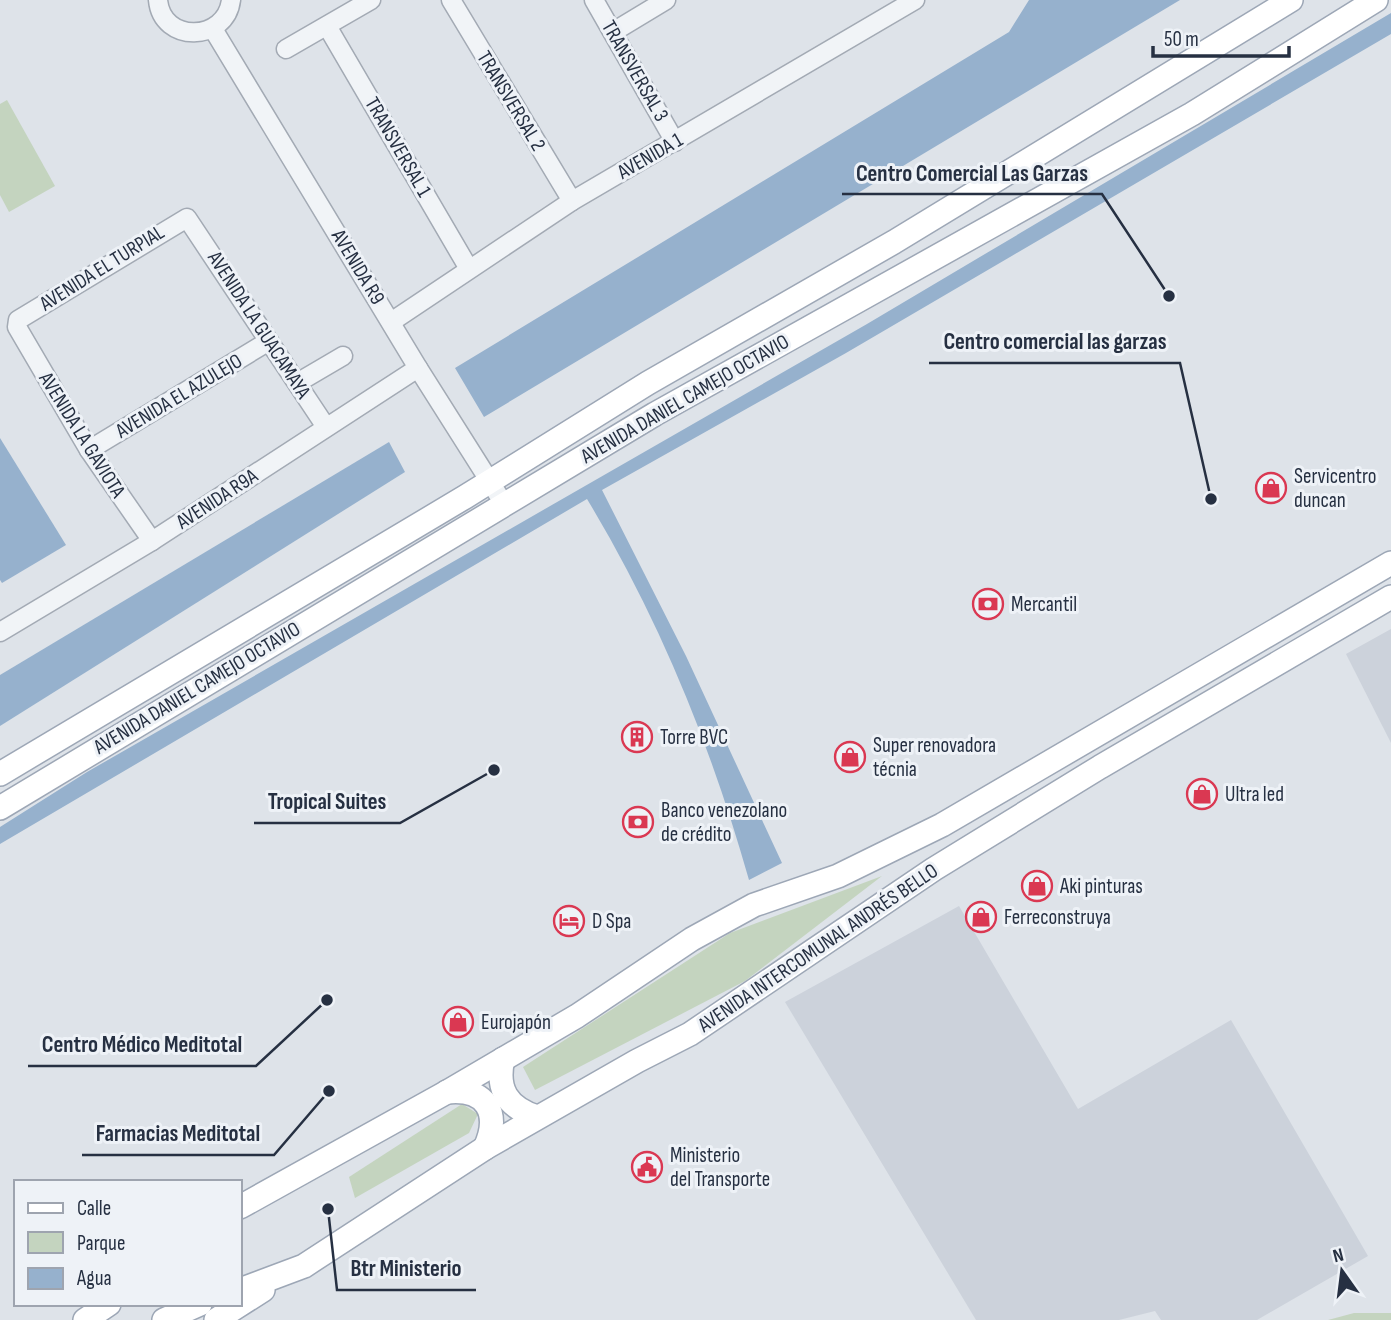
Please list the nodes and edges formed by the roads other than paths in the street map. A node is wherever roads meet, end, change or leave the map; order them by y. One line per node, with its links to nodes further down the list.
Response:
1 (158, 0): 11 (street)
2 (231, 0): 11 (street)
3 (371, 0): 10 (street)
4 (451, 0): 15 (street, TRANSVERSAL 2)
5 (594, 0): 12 (street, TRANSVERSAL 3)
6 (666, 0): 12 (street)
7 (915, 0): 14 (street, AVENIDA 1)
8 (1291, 0): 26 (main road, AVENIDA DANIEL CAMEJO OCTAVIO)
9 (1376, 0): 27 (main road, AVENIDA DANIEL CAMEJO OCTAVIO)
10 (327, 26): 13 (street); 17 (street, TRANSVERSAL 1)
11 (213, 29): 18 (street, AVENIDA R9)
12 (613, 32): 14 (street, TRANSVERSAL 3)
13 (286, 49)
14 (675, 142): 15 (street, AVENIDA 1)
15 (572, 201): 17 (street, AVENIDA 1)
16 (192, 222): 19 (street, AVENIDA EL TURPIAL); 20 (street, AVENIDA LA GUACAMAYA)
17 (468, 269): 18 (street, AVENIDA 1)
18 (391, 322): 22 (street, AVENIDA R9)
19 (17, 327): 25 (street, AVENIDA LA GAVIOTA)
20 (269, 341): 23 (street, AVENIDA LA GUACAMAYA); 25 (street, AVENIDA EL AZULEJO)
21 (343, 356): 23 (street)
22 (418, 368): 24 (street, AVENIDA R9A); 26 (street, AVENIDA R9)
23 (297, 383): 24 (street, AVENIDA LA GUACAMAYA)
24 (326, 427): 28 (street, AVENIDA R9A)
25 (89, 450): 28 (street, AVENIDA LA GAVIOTA)
26 (489, 480): 27 (street, AVENIDA R9); 32 (main road, AVENIDA DANIEL CAMEJO OCTAVIO)
27 (504, 504): 33 (main road, AVENIDA DANIEL CAMEJO OCTAVIO)
28 (152, 541): 31 (street, AVENIDA R9A)
29 (1391, 563): 34 (main road, AVENIDA INTERCOMUNAL ANDRÉS BELLO)
30 (1391, 597): 36 (main road, AVENIDA INTERCOMUNAL ANDRÉS BELLO)
31 (6, 628)
32 (0, 774)
33 (0, 808)
34 (503, 1059): 35 (main road, AVENIDA INTERCOMUNAL ANDRÉS BELLO); 36 (main road)
35 (447, 1093): 37 (main road); 38 (main road, AVENIDA INTERCOMUNAL ANDRÉS BELLO)
36 (537, 1117): 37 (main road, AVENIDA INTERCOMUNAL ANDRÉS BELLO)
37 (485, 1148): 39 (main road, AVENIDA INTERCOMUNAL ANDRÉS BELLO)
38 (242, 1206)
39 (304, 1266): 40 (main road, AVENIDA INTERCOMUNAL ANDRÉS BELLO); 41 (main road)
40 (242, 1289)
41 (242, 1304)
42 (106, 1306): 45 (main road)
43 (196, 1306): 46 (main road)
44 (239, 1306): 47 (main road)
45 (85, 1320)
46 (164, 1320)
47 (216, 1320)

